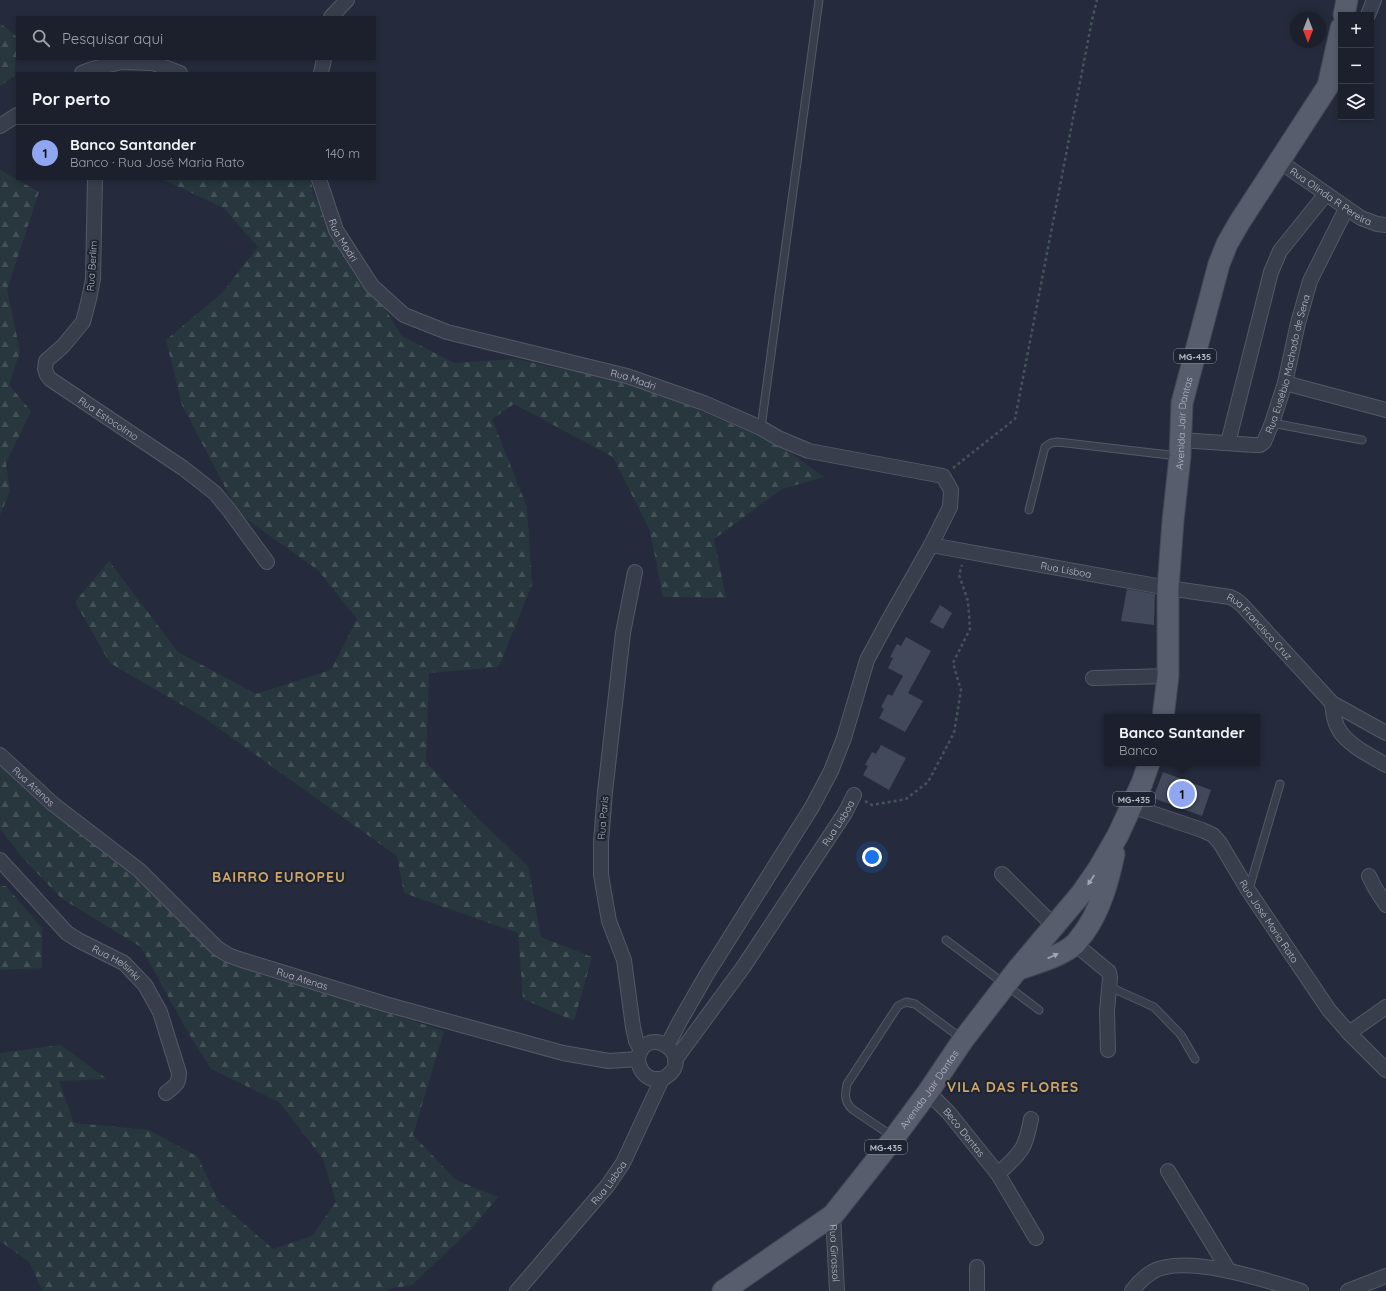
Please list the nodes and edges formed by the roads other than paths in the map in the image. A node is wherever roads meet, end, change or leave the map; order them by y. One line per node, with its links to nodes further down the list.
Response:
1 (336, 0): 8 (street)
2 (347, 0): 8 (street)
3 (819, 0): 27 (lane)
4 (1347, 0): 6 (main road)
5 (1374, 0): 7 (street)
6 (1345, 12)
7 (1369, 12)
8 (331, 16)
9 (1338, 48): 14 (main road, Avenida Jair Dantas / MG-435)
10 (324, 60): 13 (street)
11 (88, 72): 12 (street)
12 (177, 72)
13 (321, 72)
14 (1334, 79): 17 (main road, Avenida Jair Dantas / MG-435)
15 (16, 116): 16 (street)
16 (0, 126)
17 (1279, 161): 20 (street, Rua Olinda R Pereira); 30 (main road, Avenida Jair Dantas / MG-435)
18 (95, 180): 23 (street, Rua Berlim)
19 (320, 180): 27 (street, Rua Madri)
20 (1326, 195): 21 (street, Rua Olinda R Pereira); 29 (street)
21 (1346, 209): 22 (street, Rua Olinda R Pereira); 24 (street, Rua Eusébio Machado de Sena)
22 (1386, 225)
23 (46, 361): 33 (street, Rua Estocolmo)
24 (1285, 383): 25 (street); 26 (street, Rua Eusébio Machado de Sena)
25 (1386, 410)
26 (1272, 423): 28 (lane); 29 (street, Rua Eusébio Machado de Sena)
27 (761, 428): 32 (street, Rua Madri)
28 (1362, 440)
29 (1228, 442): 30 (street, Rua Eusébio Machado de Sena)
30 (1180, 448): 31 (lane); 35 (main road, Avenida Jair Dantas / MG-435)
31 (1029, 510)
32 (931, 545): 35 (street, Rua Lisboa); 62 (street)
33 (267, 562)
34 (635, 572): 64 (street, Rua Paris)
35 (1168, 588): 36 (main road, Avenida Jair Dantas / MG-435); 38 (street, Rua Francisco Cruz)
36 (1168, 676): 37 (street); 39 (main road, Avenida Jair Dantas / MG-435)
37 (1093, 678)
38 (1332, 703): 40 (street); 42 (street)
39 (1163, 714)
40 (1386, 732)
41 (0, 756): 64 (street, Rua Atenas)
42 (1386, 765)
43 (1148, 766): 46 (main road, Avenida Jair Dantas / MG-435)
44 (1280, 784): 51 (lane)
45 (854, 795): 66 (street, Rua Lisboa)
46 (1131, 806): 47 (main road, Avenida Jair Dantas / MG-435); 51 (street, Rua José Maria Rato)
47 (1118, 835): 53 (main road, Avenida Jair Dantas / MG-435, one-way to 53); 55 (main road, Avenida Jair Dantas)
48 (0, 860): 70 (street, Rua Helsinki)
49 (1002, 874): 53 (street)
50 (1369, 876): 52 (street)
51 (1248, 890): 60 (street, Rua José Maria Rato)
52 (1386, 905)
53 (1055, 926): 56 (main road, Avenida Jair Dantas / MG-435)
54 (946, 940): 56 (lane)
55 (1075, 944): 56 (main road, Avenida Jair Dantas, one-way to 55); 57 (street)
56 (1011, 978): 59 (lane); 61 (main road, Avenida Jair Dantas / MG-435)
57 (1110, 987): 63 (street); 65 (lane)
58 (1386, 1007): 60 (street)
59 (1039, 1010)
60 (1349, 1033): 67 (street, Rua José Maria Rato)
61 (963, 1040): 69 (main road, Avenida Jair Dantas / MG-435); 72 (lane)
62 (667, 1046): 64 (street); 66 (street)
63 (1108, 1050)
64 (640, 1055): 68 (street)
65 (1195, 1059)
66 (675, 1060): 68 (street, Rua Lisboa)
67 (1386, 1070)
68 (662, 1079): 80 (street, Rua Lisboa)
69 (928, 1092): 72 (main road, Avenida Jair Dantas / MG-435); 74 (street, Beco Dantas)
70 (166, 1093)
71 (1031, 1119): 74 (street)
72 (894, 1138): 75 (main road, Avenida Jair Dantas / MG-435)
73 (1168, 1172): 78 (street)
74 (998, 1174): 76 (street, Beco Dantas)
75 (833, 1215): 81 (main road, Avenida Jair Dantas / MG-435); 82 (street, Rua Girassol)
76 (1036, 1238)
77 (977, 1267): 83 (street)
78 (1229, 1271): 84 (street); 85 (street)
79 (1386, 1276): 86 (street)
80 (517, 1291)
81 (723, 1291)
82 (837, 1291)
83 (977, 1291)
84 (1132, 1291)
85 (1298, 1291)
86 (1348, 1291)

